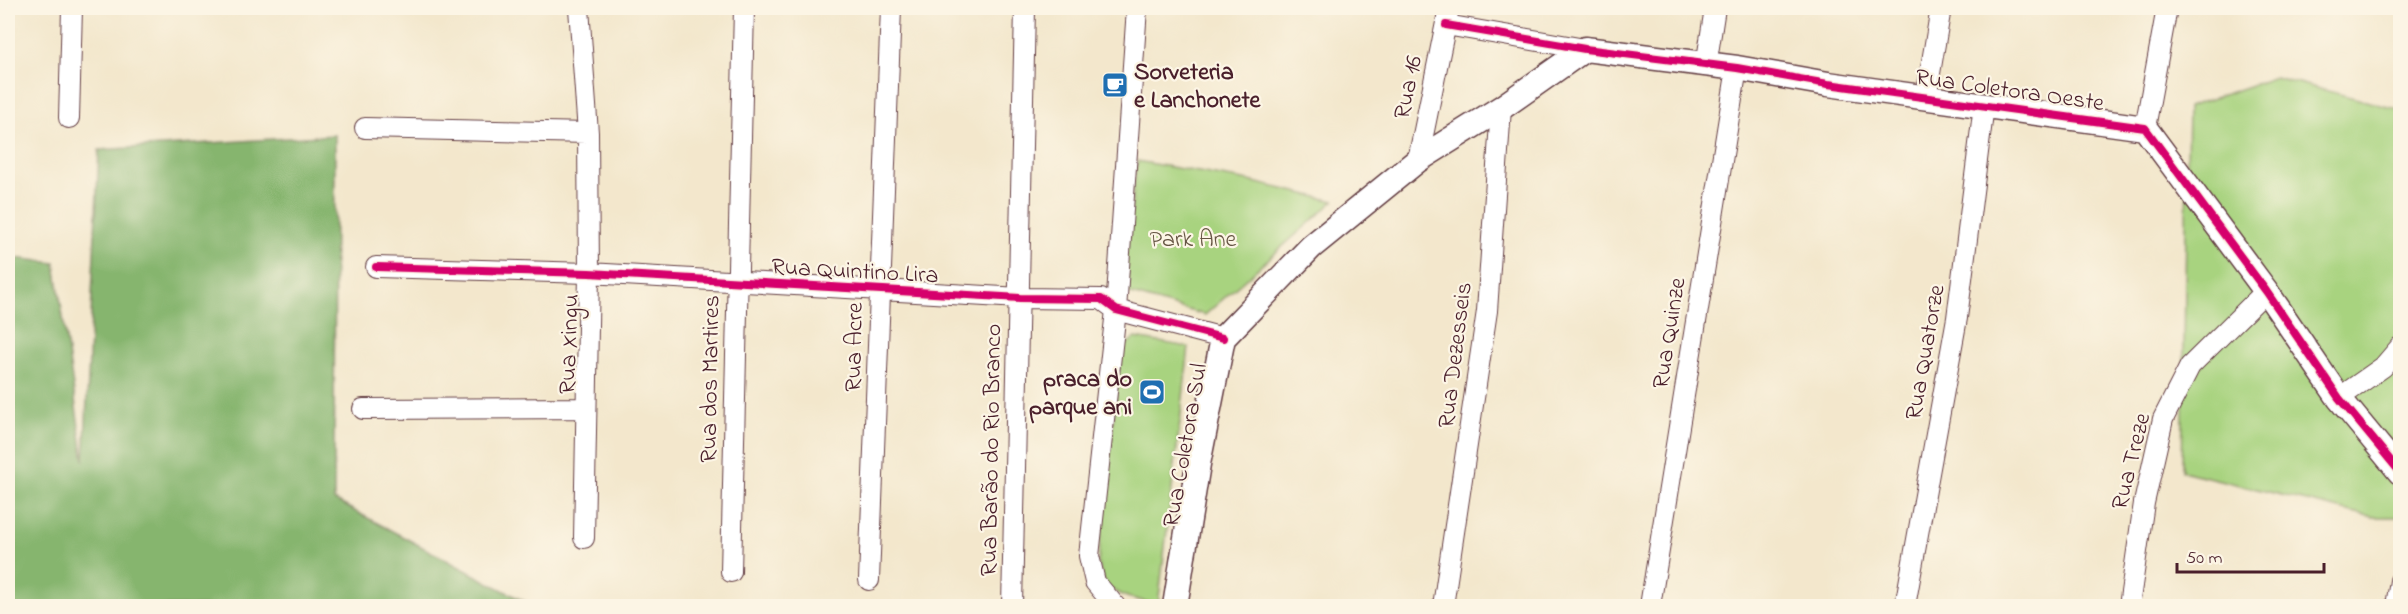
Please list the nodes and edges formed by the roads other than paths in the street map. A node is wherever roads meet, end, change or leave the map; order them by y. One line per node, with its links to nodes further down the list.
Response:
1 (72, 8): 17 (street)
2 (579, 8): 20 (street, Rua Xingu)
3 (744, 8): 24 (street, Rua dos Martires)
4 (891, 8): 25 (street, Rua Acre)
5 (1025, 8): 27 (street, Rua Barão do Rio Branco)
6 (1137, 8): 28 (street)
7 (1715, 8): 12 (street)
8 (1941, 8): 14 (street)
9 (2167, 8): 19 (street)
10 (1448, 16): 11 (street, Rua Coletora Oeste); 21 (street, Rua 16)
11 (1585, 50): 12 (street, Rua Coletora Oeste); 16 (street, Rua Coletora Sul)
12 (1706, 66): 13 (street, Rua Coletora Oeste)
13 (1737, 68): 14 (street, Rua Coletora Oeste); 43 (street, Rua Quinze)
14 (1926, 97): 15 (street, Rua Coletora Oeste)
15 (1984, 105): 19 (street, Rua Coletora Oeste); 44 (street, Rua Quatorze)
16 (1501, 108): 21 (street, Rua Coletora Sul); 42 (street, Rua Dezesseis)
17 (69, 118)
18 (365, 128): 20 (street)
19 (2145, 128): 26 (street)
20 (588, 133): 23 (street, Rua Xingu)
21 (1418, 160): 29 (street, Rua Coletora Sul)
22 (376, 267): 23 (street, Rua Quintino Lira)
23 (589, 273): 24 (street, Rua Quintino Lira); 32 (street, Rua Xingu)
24 (737, 284): 25 (street, Rua Quintino Lira); 36 (street, Rua dos Martires)
25 (879, 290): 27 (street, Rua Quintino Lira); 37 (street, Rua Acre)
26 (2266, 291): 31 (street); 45 (street, Rua Treze)
27 (1020, 298): 28 (street, Rua Quintino Lira); 39 (street, Rua Barão do Rio Branco)
28 (1116, 310): 29 (street, Rua Quintino Lira); 40 (street)
29 (1223, 338): 41 (street, Rua Coletora Sul)
30 (2400, 347): 31 (street)
31 (2338, 398): 34 (street)
32 (585, 408): 33 (street); 35 (street, Rua Xingu)
33 (363, 409)
34 (2400, 472)
35 (584, 538)
36 (731, 572)
37 (869, 580)
38 (2400, 581): 46 (street)
39 (1012, 606)
40 (1115, 606)
41 (1175, 606)
42 (1443, 606)
43 (1650, 606)
44 (1905, 606)
45 (2129, 606)
46 (2396, 606)

